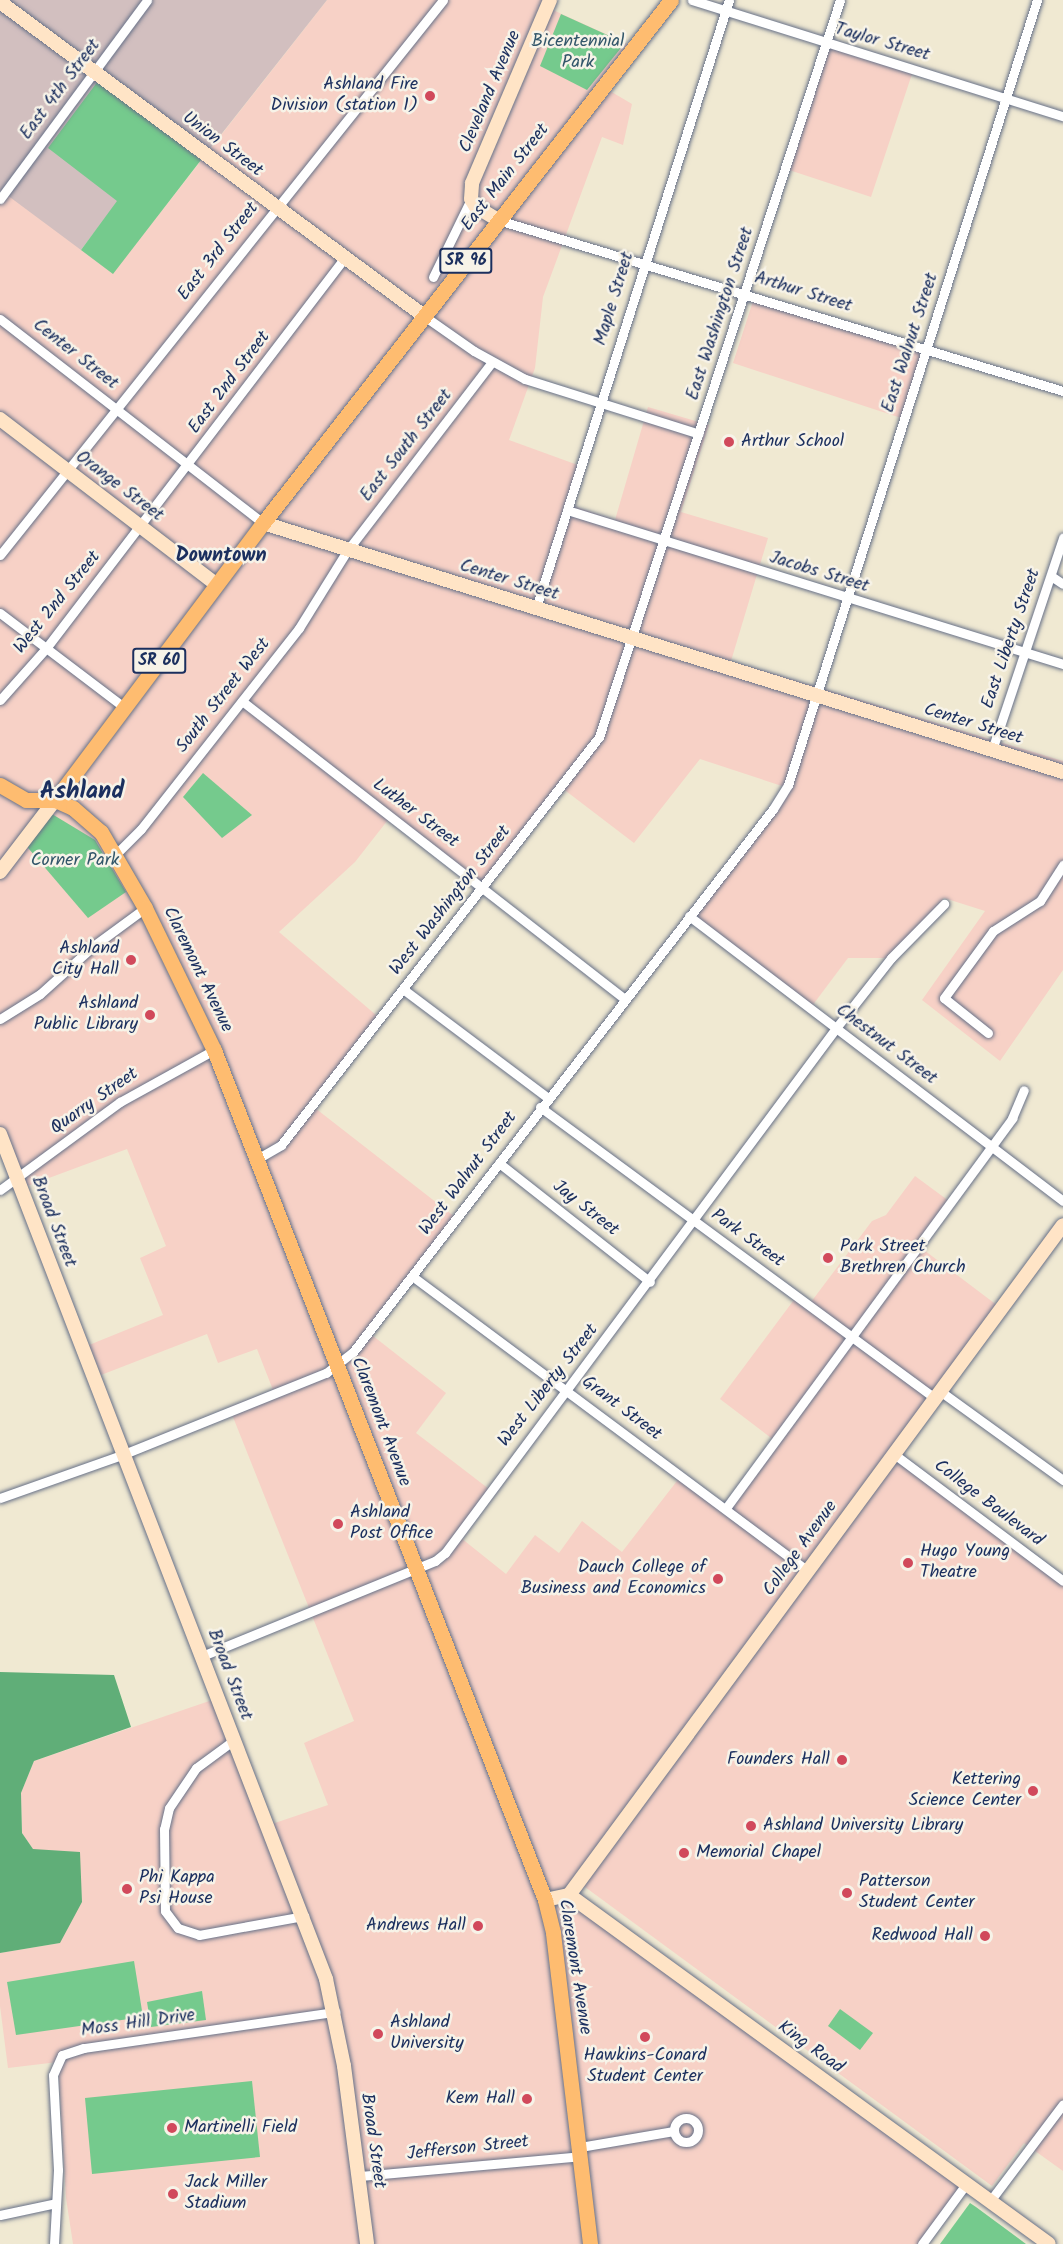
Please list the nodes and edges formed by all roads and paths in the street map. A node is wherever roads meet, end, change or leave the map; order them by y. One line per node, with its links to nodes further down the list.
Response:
1 (147, 0): 12 (street, East 4th Street)
2 (443, 0): 17 (street, East 3rd Street)
3 (550, 0): 16 (street, Cleveland Avenue)
4 (670, 0): 18 (main road, East Main Street / SR 96)
5 (692, 0): 10 (street, Taylor Street)
6 (729, 0): 10 (street, Maple Street)
7 (840, 0): 11 (street, East Washington Street)
8 (1037, 0): 13 (street, East Walnut Street)
9 (0, 2): 12 (street, Union Street)
10 (725, 13): 11 (street, Taylor Street); 20 (street, Maple Street)
11 (826, 44): 13 (street, Taylor Street); 22 (street, East Washington Street)
12 (95, 73): 15 (street, East 4th Street); 17 (street, Union Street)
13 (1006, 98): 14 (street, Taylor Street); 25 (street, East Walnut Street)
14 (1063, 116)
15 (0, 199)
16 (471, 199): 18 (street); 21 (street, Cleveland Avenue)
17 (275, 207): 19 (street, Union Street); 29 (street, East 3rd Street)
18 (498, 220): 20 (street, Arthur Street); 23 (main road, East Main Street / SR 96)
19 (344, 258): 23 (street, Union Street); 32 (street, East 2nd Street)
20 (642, 264): 22 (street, Arthur Street); 28 (street, Maple Street)
21 (433, 277)
22 (745, 292): 25 (street, Arthur Street); 31 (street, East Washington Street)
23 (424, 316): 26 (street); 35 (main road, East Main Street / SR 96)
24 (0, 319): 29 (street, Center Street)
25 (926, 348): 27 (street, Arthur Street); 44 (street, East Walnut Street)
26 (492, 362): 28 (street); 39 (street, East South Street)
27 (1063, 391)
28 (599, 405): 31 (street); 34 (street, Maple Street)
29 (115, 409): 32 (street, Center Street); 33 (street, East 3rd Street)
30 (0, 419): 33 (street, Orange Street)
31 (699, 434): 38 (street, East Washington Street)
32 (188, 466): 35 (street, Center Street); 36 (street, East 2nd Street)
33 (66, 470): 36 (street, Orange Street); 40 (street, East 3rd Street)
34 (567, 510): 38 (street, Jacobs Street); 45 (street, Maple Street)
35 (263, 523): 39 (street, Center Street); 42 (main road, SR 60)
36 (141, 526): 42 (street, Orange Street); 48 (street, West 2nd Street)
37 (1063, 538): 41 (street, East Liberty Street)
38 (665, 539): 44 (street, Jacobs Street); 47 (street, East Washington Street)
39 (347, 551): 45 (street, Center Street); 53 (street, South Street West)
40 (0, 555)
41 (1051, 576): 43 (street); 49 (street, East Liberty Street)
42 (216, 584): 54 (main road, SR 60)
43 (1063, 584)
44 (847, 599): 49 (street, Jacobs Street); 51 (street, East Walnut Street)
45 (536, 608): 47 (street, Center Street)
46 (0, 613): 48 (street)
47 (633, 637): 51 (street, Center Street); 62 (street, West Washington Street)
48 (46, 647): 52 (street, West 2nd Street); 54 (street)
49 (1024, 653): 50 (street, Jacobs Street); 55 (street, East Liberty Street)
50 (1063, 664)
51 (816, 696): 55 (street, Center Street); 65 (street, West Walnut Street)
52 (0, 700)
53 (242, 701): 59 (street, South Street West); 62 (street, Luther Street)
54 (124, 707): 58 (main road, SR 60)
55 (992, 750): 56 (street, Center Street)
56 (1062, 773)
57 (0, 785): 58 (main road)
58 (55, 800): 59 (main road, Claremont Avenue); 61 (street)
59 (116, 854): 64 (main road, Claremont Avenue)
60 (1063, 865): 70 (street)
61 (0, 872)
62 (482, 886): 66 (street, West Washington Street); 67 (street, Luther Street)
63 (944, 904): 69 (street, West Liberty Street)
64 (146, 908): 68 (street); 71 (main road, Claremont Avenue)
65 (689, 916): 67 (street, West Walnut Street); 69 (street, Chestnut Street)
66 (403, 989): 73 (street); 77 (street, West Washington Street)
67 (623, 998): 73 (street, West Walnut Street)
68 (0, 1019)
69 (836, 1028): 76 (street, Chestnut Street); 82 (street, West Liberty Street)
70 (988, 1034)
71 (214, 1050): 77 (main road, Claremont Avenue); 79 (street, Quarry Street)
72 (1024, 1090): 76 (street)
73 (548, 1097): 74 (street, West Walnut Street)
74 (540, 1107): 78 (street, West Walnut Street); 82 (street, Park Street)
75 (0, 1134): 79 (street, Broad Street)
76 (991, 1144): 81 (street, Chestnut Street); 86 (street)
77 (257, 1159): 87 (main road, Claremont Avenue)
78 (499, 1163): 84 (street, West Walnut Street); 85 (street, Jay Street)
79 (17, 1178): 80 (street, Quarry Street); 90 (street, Broad Street)
80 (0, 1190)
81 (1063, 1201)
82 (696, 1222): 85 (street, West Liberty Street); 86 (street, Park Street)
83 (1063, 1225): 89 (street, College Avenue)
84 (412, 1276): 87 (street, West Walnut Street); 88 (street, Grant Street)
85 (650, 1282): 88 (street, West Liberty Street)
86 (852, 1337): 89 (street, Park Street); 94 (street)
87 (337, 1365): 90 (street, West Walnut Street); 95 (main road, Claremont Avenue)
88 (567, 1389): 94 (street, Grant Street); 95 (street, West Liberty Street)
89 (937, 1395): 91 (street, College Avenue); 92 (street, Park Street)
90 (124, 1454): 93 (street, West Walnut Street); 98 (street, Broad Street)
91 (894, 1454): 96 (street, College Avenue); 97 (street, College Boulevard)
92 (1063, 1480)
93 (0, 1498)
94 (726, 1508): 96 (street, Grant Street)
95 (416, 1568): 98 (street, West Liberty Street); 101 (main road, Claremont Avenue)
96 (808, 1571): 100 (street, College Avenue)
97 (1063, 1581)
98 (202, 1656): 99 (street, Broad Street)
99 (234, 1740): 102 (street, Broad Street); 102 (street)
100 (569, 1895): 101 (street); 108 (street, King Road)
101 (545, 1900): 106 (main road, Claremont Avenue)
102 (303, 1916): 103 (street, Broad Street)
103 (335, 2012): 107 (street, Broad Street); 110 (street, Moss Hill Drive)
104 (1063, 2104): 109 (street)
105 (674, 2132): 106 (street, Jefferson Street)
106 (580, 2152): 107 (street, Jefferson Street); 114 (main road, Claremont Avenue)
107 (359, 2176): 113 (street, Broad Street)
108 (966, 2184): 109 (street, King Road); 115 (street)
109 (990, 2201): 116 (street, King Road)
110 (56, 2204): 111 (street); 112 (street, Moss Hill Drive)
111 (0, 2215)
112 (54, 2244)
113 (366, 2244)
114 (590, 2244)
115 (921, 2244)
116 (1049, 2244)

